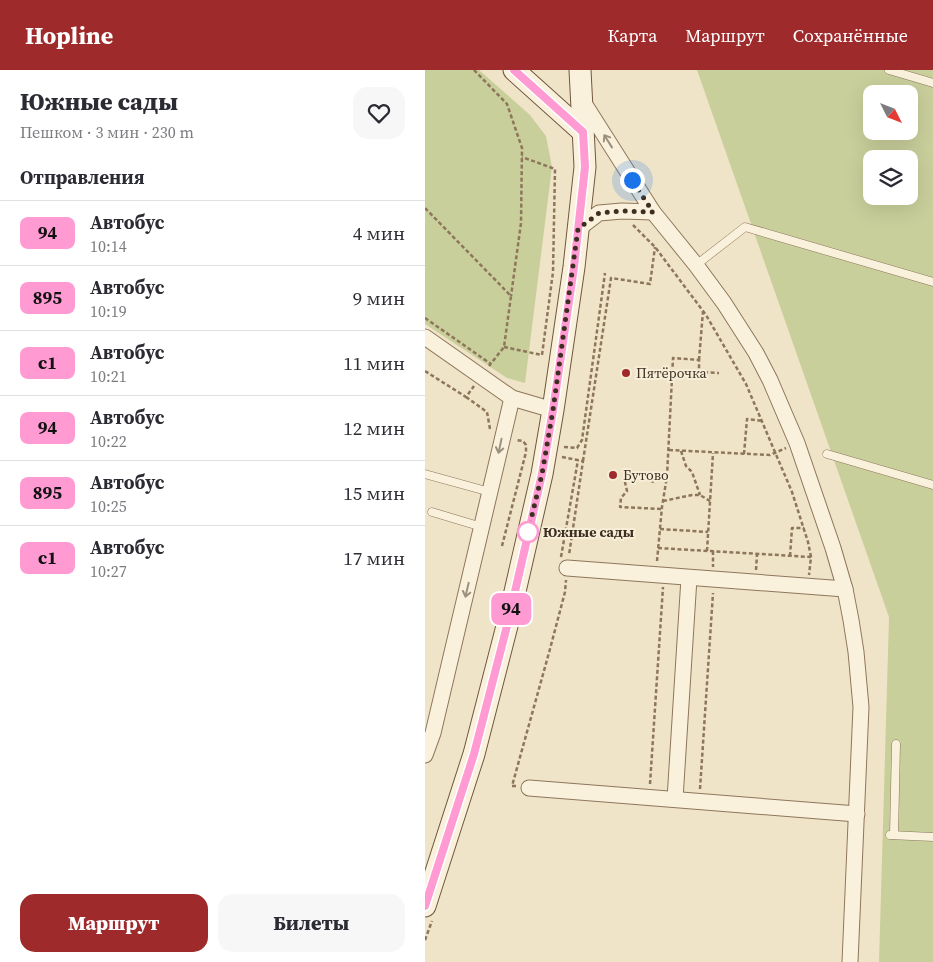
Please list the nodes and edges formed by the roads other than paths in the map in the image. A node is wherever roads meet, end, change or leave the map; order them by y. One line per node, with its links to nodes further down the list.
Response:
1 (514, 70): 4 (main road)
2 (580, 70): 6 (main road)
3 (889, 70): 5 (lane)
4 (536, 80): 7 (main road)
5 (933, 83)
6 (581, 98): 7 (main road); 8 (street, one-way to 6)
7 (583, 132): 9 (main road)
8 (653, 212): 9 (street); 10 (street)
9 (578, 229): 14 (main road)
10 (696, 264): 11 (lane); 23 (street)
11 (933, 282)
12 (425, 337): 13 (street)
13 (512, 398): 14 (street); 18 (street, one-way to 18)
14 (553, 410): 30 (main road)
15 (827, 454): 17 (lane)
16 (425, 474): 18 (lane)
17 (933, 485)
18 (490, 492): 20 (street)
19 (432, 512): 20 (lane)
20 (482, 527): 25 (street, one-way to 25)
21 (563, 565): 22 (street)
22 (689, 578): 23 (street); 27 (street)
23 (845, 589): 28 (street)
24 (896, 744): 29 (lane)
25 (425, 755)
26 (529, 788): 27 (street)
27 (675, 799): 28 (street)
28 (857, 814): 31 (street)
29 (933, 837)
30 (425, 906)
31 (850, 962)

